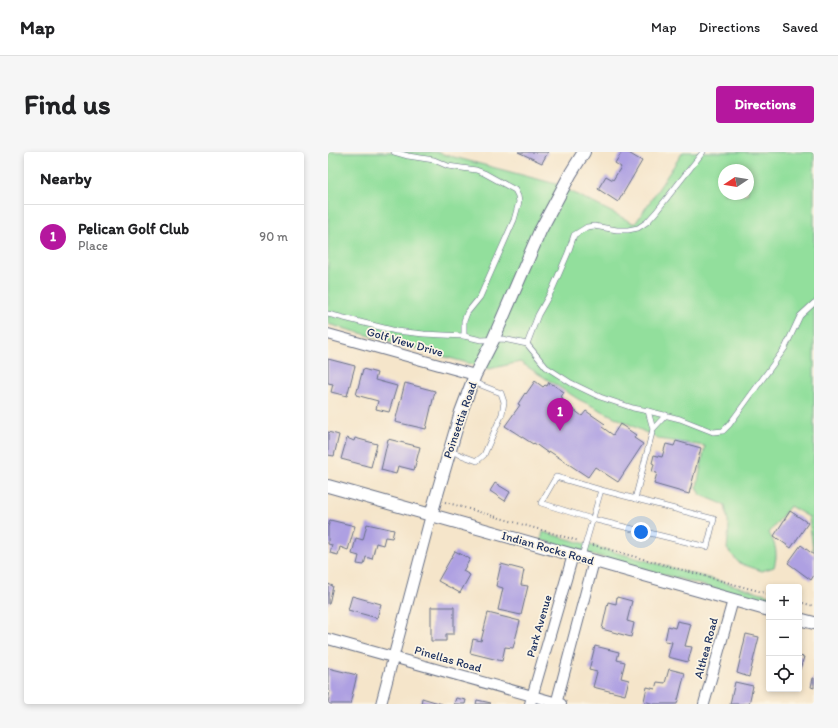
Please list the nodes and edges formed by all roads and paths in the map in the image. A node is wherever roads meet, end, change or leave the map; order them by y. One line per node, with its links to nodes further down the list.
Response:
1 (394, 152): 7 (lane)
2 (584, 152): 8 (street, Poinsettia Road)
3 (703, 152): 9 (lane)
4 (814, 303): 12 (lane)
5 (328, 314): 7 (lane)
6 (328, 334): 10 (street, Golf View Drive)
7 (464, 336): 8 (lane)
8 (493, 340): 9 (lane); 10 (street, Poinsettia Road)
9 (527, 344): 11 (lane)
10 (474, 379): 14 (street, Poinsettia Road); 14 (lane)
11 (648, 411): 12 (lane); 13 (lane)
12 (666, 415): 13 (lane)
13 (653, 428): 17 (lane)
14 (449, 450): 19 (street, Poinsettia Road)
15 (328, 486): 19 (street, Indian Rocks Road)
16 (601, 490): 17 (lane); 20 (lane); 20 (lane)
17 (635, 499): 20 (lane)
18 (441, 501): 21 (path)
19 (431, 515): 22 (street, Indian Rocks Road); 32 (street, Poinsettia Road)
20 (592, 519): 21 (lane)
21 (586, 543): 22 (lane); 24 (path)
22 (577, 556): 23 (street, Indian Rocks Road); 33 (street, Park Avenue)
23 (594, 561): 25 (street, Indian Rocks Road); 35 (street)
24 (766, 593)
25 (733, 600): 28 (street, Indian Rocks Road); 36 (street, Althea Road)
26 (802, 603): 27 (path)
27 (814, 606)
28 (766, 609)
29 (802, 619): 30 (street)
30 (814, 623)
31 (328, 638): 32 (street, Pinellas Road)
32 (394, 657): 33 (street, Pinellas Road); 34 (street, Poinsettia Road)
33 (531, 700): 35 (street, Pinellas Road)
34 (381, 704)
35 (558, 704)
36 (704, 704)

